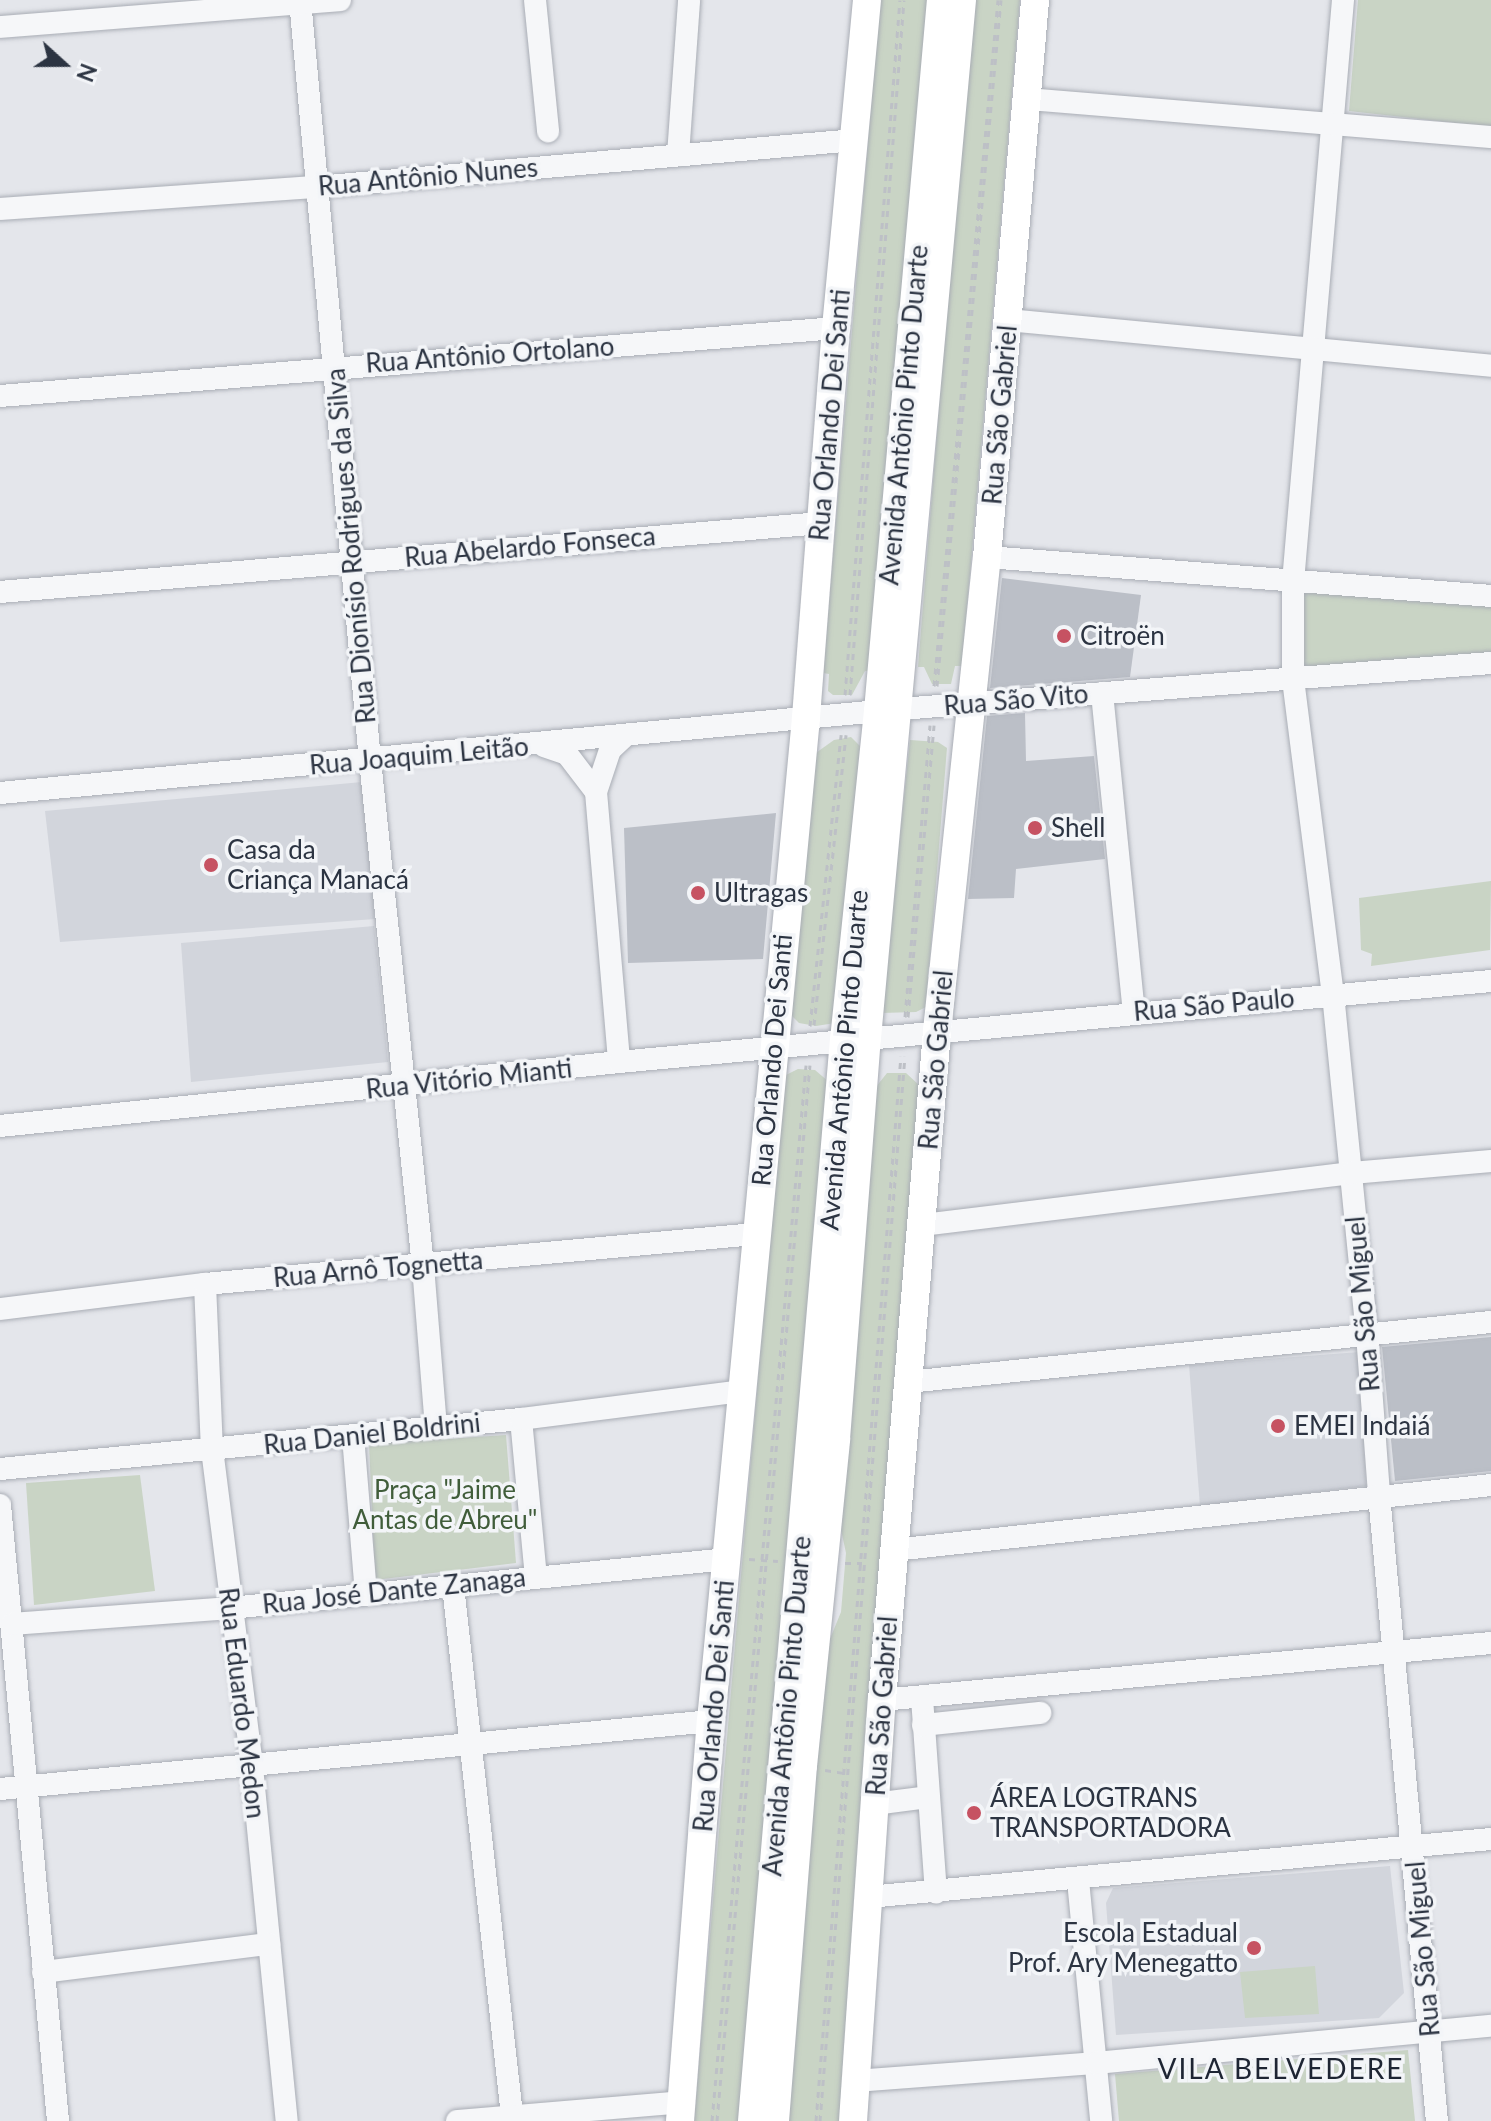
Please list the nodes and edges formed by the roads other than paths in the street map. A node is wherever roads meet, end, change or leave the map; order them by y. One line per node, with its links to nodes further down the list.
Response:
1 (340, 0): 9 (street)
2 (535, 0): 13 (street)
3 (689, 0): 16 (street)
4 (867, 0): 15 (main road, Rua Orlando Dei Santi)
5 (941, 0): 35 (main road, Avenida Antônio Pinto Duarte)
6 (962, 0): 35 (main road, Avenida Antônio Pinto Duarte)
7 (1035, 0): 11 (main road, Rua São Gabriel)
8 (1343, 0): 12 (street, Rua São Miguel)
9 (300, 2): 10 (street); 17 (street, Rua Dionísio Rodrigues da Silva)
10 (0, 27)
11 (1028, 99): 12 (street); 19 (main road, Rua São Gabriel)
12 (1332, 124): 14 (street); 21 (street, Rua São Miguel)
13 (548, 131)
14 (1491, 137)
15 (855, 140): 16 (street, Rua Antônio Nunes); 20 (main road, Rua Orlando Dei Santi)
16 (678, 155): 17 (street, Rua Antônio Nunes)
17 (317, 187): 18 (street, Rua Antônio Nunes); 23 (street, Rua Dionísio Rodrigues da Silva)
18 (0, 209)
19 (1008, 320): 21 (street); 26 (main road, Rua São Gabriel)
20 (836, 328): 23 (street, Rua Antônio Ortolano); 25 (main road, Rua Orlando Dei Santi)
21 (1313, 350): 22 (street); 28 (street, Rua São Miguel)
22 (1491, 366)
23 (334, 367): 24 (street, Rua Antônio Ortolano); 27 (street, Rua Dionísio Rodrigues da Silva)
24 (0, 396)
25 (821, 523): 27 (street, Rua Abelardo Fonseca); 36 (main road, Rua Orlando Dei Santi)
26 (987, 557): 28 (street); 34 (main road, Rua São Gabriel)
27 (353, 561): 29 (street, Rua Abelardo Fonseca); 39 (street, Rua Dionísio Rodrigues da Silva)
28 (1293, 582): 30 (street); 32 (street, Rua São Miguel)
29 (0, 592)
30 (1491, 596)
31 (1491, 663): 32 (street, Rua São Vito)
32 (1293, 679): 33 (street, Rua São Vito); 43 (street, Rua São Miguel)
33 (1102, 693): 34 (street, Rua São Vito); 44 (street)
34 (973, 703): 35 (street, Rua São Vito); 45 (main road, Rua São Gabriel)
35 (889, 710): 36 (street, Rua São Vito); 46 (main road, Avenida Antônio Pinto Duarte)
36 (806, 717): 37 (street, Rua São Vito); 47 (main road, Rua Orlando Dei Santi)
37 (624, 737): 38 (street, Rua São Vito); 40 (street)
38 (542, 745): 39 (street, Rua Joaquim Leitão); 40 (street, Rua Joaquim Leitão)
39 (370, 760): 41 (street, Rua Joaquim Leitão); 49 (street, Rua Dionísio Rodrigues da Silva)
40 (596, 792): 48 (street)
41 (0, 793)
42 (1491, 981): 43 (street, Rua São Paulo)
43 (1333, 994): 44 (street, Rua São Paulo); 52 (street, Rua São Miguel)
44 (1134, 1013): 45 (street, Rua São Paulo)
45 (937, 1031): 46 (street, Rua Vitório Mianti); 53 (main road, Rua São Gabriel)
46 (856, 1039): 47 (street, Rua Vitório Mianti); 106 (main road, Avenida Antônio Pinto Duarte); 107 (main road, Avenida Antônio Pinto Duarte)
47 (773, 1047): 48 (street, Rua Vitório Mianti); 54 (main road, Rua Orlando Dei Santi)
48 (619, 1062): 49 (street, Rua Vitório Mianti)
49 (405, 1086): 50 (street, Rua Vitório Mianti); 55 (street, Rua Dionísio Rodrigues da Silva)
50 (0, 1126)
51 (1491, 1161): 52 (street)
52 (1351, 1173): 53 (street); 59 (street, Rua São Miguel)
53 (922, 1225): 60 (main road, Rua São Gabriel)
54 (756, 1234): 55 (street, Rua Arnô Tognetta); 61 (main road, Rua Orlando Dei Santi)
55 (423, 1266): 56 (street, Rua Arnô Tognetta); 63 (street, Rua Dionísio Rodrigues da Silva)
56 (205, 1284): 57 (street, Rua Arnô Tognetta); 65 (street, Rua Eduardo Medon)
57 (0, 1309)
58 (1491, 1322): 59 (street)
59 (1367, 1334): 60 (street); 68 (street, Rua São Miguel)
60 (908, 1382): 70 (main road, Rua São Gabriel)
61 (744, 1391): 62 (street, Rua Daniel Boldrini); 71 (main road, Rua Orlando Dei Santi)
62 (521, 1419): 63 (street, Rua Daniel Boldrini); 72 (street)
63 (436, 1427): 64 (street, Rua Daniel Boldrini)
64 (353, 1436): 65 (street, Rua Daniel Boldrini); 74 (street)
65 (212, 1449): 66 (street, Rua Daniel Boldrini); 75 (street, Rua Eduardo Medon)
66 (0, 1469)
67 (1491, 1485): 68 (street)
68 (1379, 1495): 70 (street); 78 (street, Rua São Miguel)
69 (0, 1505): 76 (street)
70 (894, 1550): 80 (main road, Rua São Gabriel)
71 (728, 1559): 72 (street, Rua José Dante Zanaga); 82 (main road, Rua Orlando Dei Santi)
72 (536, 1577): 73 (street, Rua José Dante Zanaga)
73 (453, 1586): 74 (street, Rua José Dante Zanaga); 84 (street)
74 (366, 1594): 75 (street, Rua José Dante Zanaga)
75 (230, 1608): 76 (street, Rua José Dante Zanaga); 85 (street, Rua Eduardo Medon)
76 (12, 1624): 86 (street)
77 (1491, 1643): 78 (street)
78 (1394, 1653): 79 (street); 91 (street, Rua São Miguel)
79 (922, 1698): 80 (street); 83 (street)
80 (882, 1700): 89 (main road, Rua São Gabriel)
81 (1040, 1713): 83 (street)
82 (711, 1721): 84 (street); 101 (main road, Rua Orlando Dei Santi)
83 (923, 1725): 88 (street)
84 (472, 1742): 85 (street); 102 (street)
85 (252, 1767): 86 (street); 95 (street, Rua Eduardo Medon)
86 (25, 1785): 87 (street); 96 (street)
87 (0, 1789)
88 (928, 1797): 89 (street); 93 (street)
89 (874, 1804): 94 (main road, Rua São Gabriel)
90 (1491, 1839): 91 (street)
91 (1414, 1844): 92 (street); 98 (street, Rua São Miguel)
92 (1078, 1880): 93 (street); 99 (street)
93 (936, 1892): 94 (street)
94 (868, 1897): 100 (main road, Rua São Gabriel)
95 (269, 1944): 96 (street); 104 (street, Rua Eduardo Medon)
96 (43, 1972): 103 (street)
97 (1491, 2026): 98 (street)
98 (1430, 2031): 99 (street); 110 (street, Rua São Miguel)
99 (1096, 2063): 100 (street); 109 (street)
100 (856, 2081): 108 (main road, Rua São Gabriel)
101 (681, 2111): 102 (street)
102 (512, 2115): 105 (street)
103 (58, 2121)
104 (287, 2121)
105 (457, 2121)
106 (752, 2121)
107 (775, 2121)
108 (853, 2121)
109 (1101, 2121)
110 (1437, 2121)

